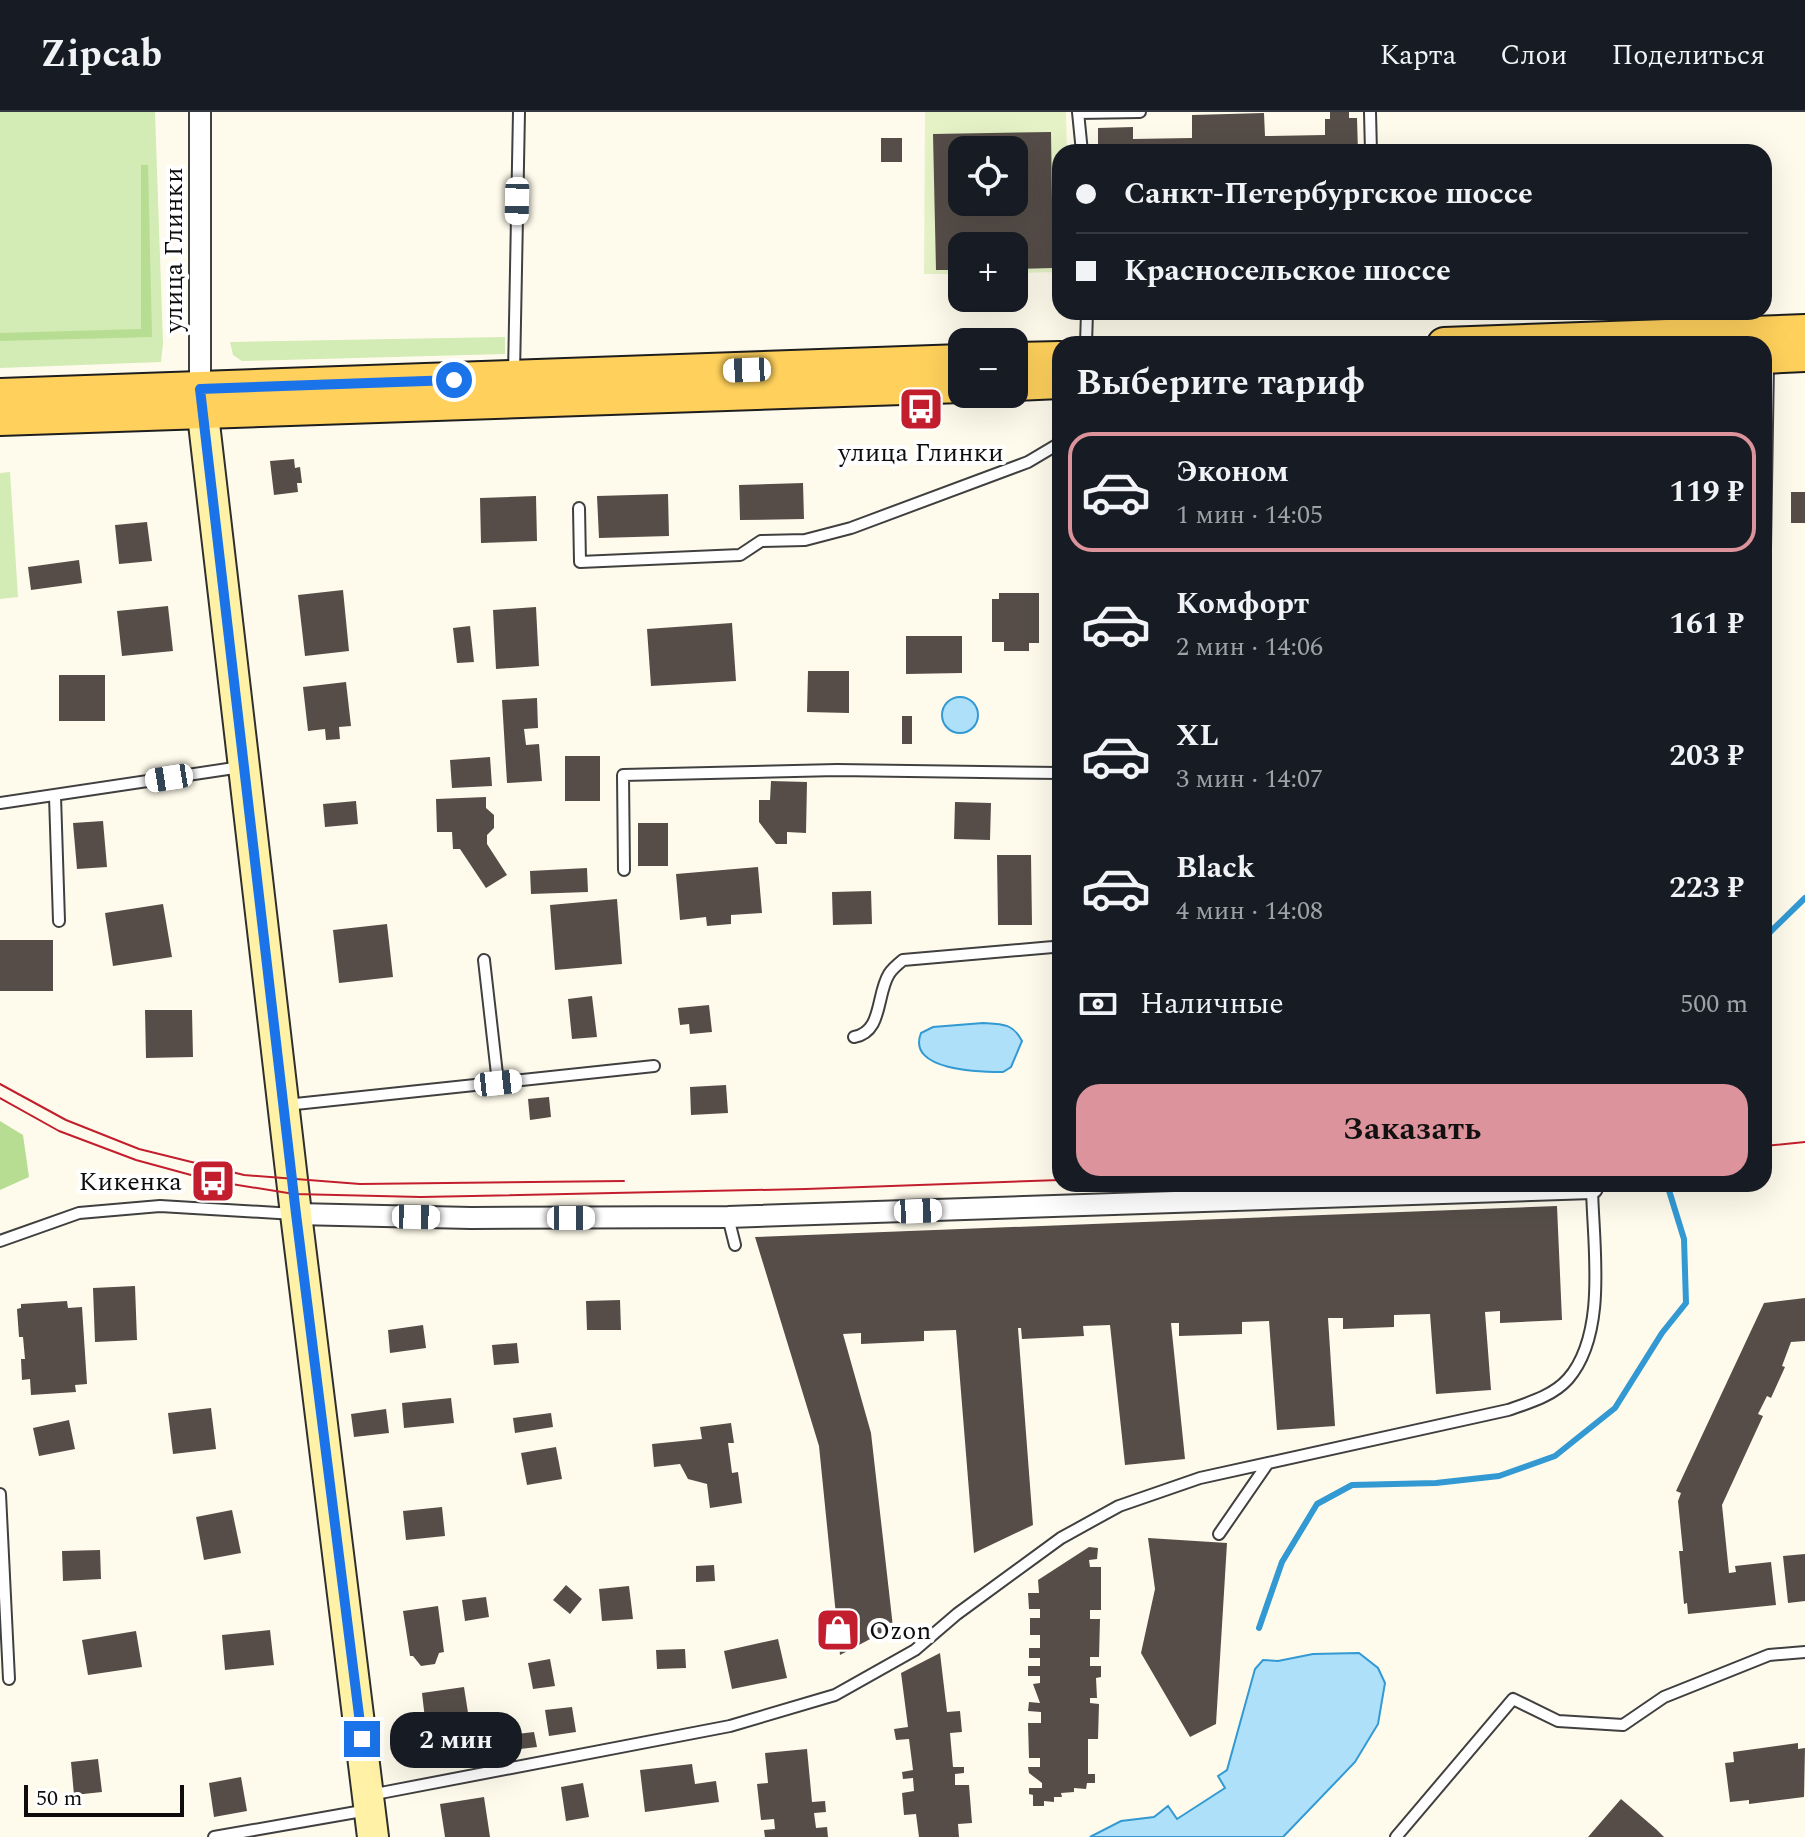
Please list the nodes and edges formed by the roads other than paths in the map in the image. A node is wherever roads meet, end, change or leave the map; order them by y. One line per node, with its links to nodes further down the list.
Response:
1 (200, 112): 20 (street, улица Глинки)
2 (519, 112): 15 (lane)
3 (1078, 112): 4 (lane); 6 (lane)
4 (1140, 112)
5 (1370, 112): 7 (lane)
6 (1081, 144)
7 (1371, 144)
8 (1805, 331): 9 (main road)
9 (1666, 336)
10 (1805, 355): 11 (main road)
11 (1772, 357)
12 (1052, 358): 13 (main road)
13 (1028, 359)
14 (948, 362): 15 (main road)
15 (514, 378): 20 (main road)
16 (1052, 382): 17 (main road)
17 (1028, 383)
18 (948, 386): 20 (main road)
19 (0, 395): 20 (main road)
20 (201, 401): 21 (main road); 24 (main road)
21 (0, 419)
22 (1052, 448): 23 (lane)
23 (579, 508)
24 (243, 767): 26 (lane); 35 (main road)
25 (1052, 774): 28 (lane)
26 (55, 796): 27 (lane); 29 (lane)
27 (0, 803)
28 (624, 870)
29 (59, 921)
30 (1052, 947): 32 (lane)
31 (484, 960): 34 (lane)
32 (854, 1037)
33 (654, 1066): 34 (lane)
34 (498, 1083): 35 (lane)
35 (284, 1105): 38 (main road)
36 (1473, 1192): 39 (street)
37 (1592, 1192): 42 (lane)
38 (296, 1214): 39 (street); 40 (lane); 47 (main road)
39 (728, 1217): 41 (lane)
40 (0, 1241)
41 (735, 1245)
42 (1268, 1463): 44 (lane); 47 (lane)
43 (0, 1494): 46 (lane)
44 (1219, 1534)
45 (1805, 1652): 49 (lane)
46 (9, 1679)
47 (370, 1814): 48 (lane)
48 (214, 1837)
49 (1396, 1837)

